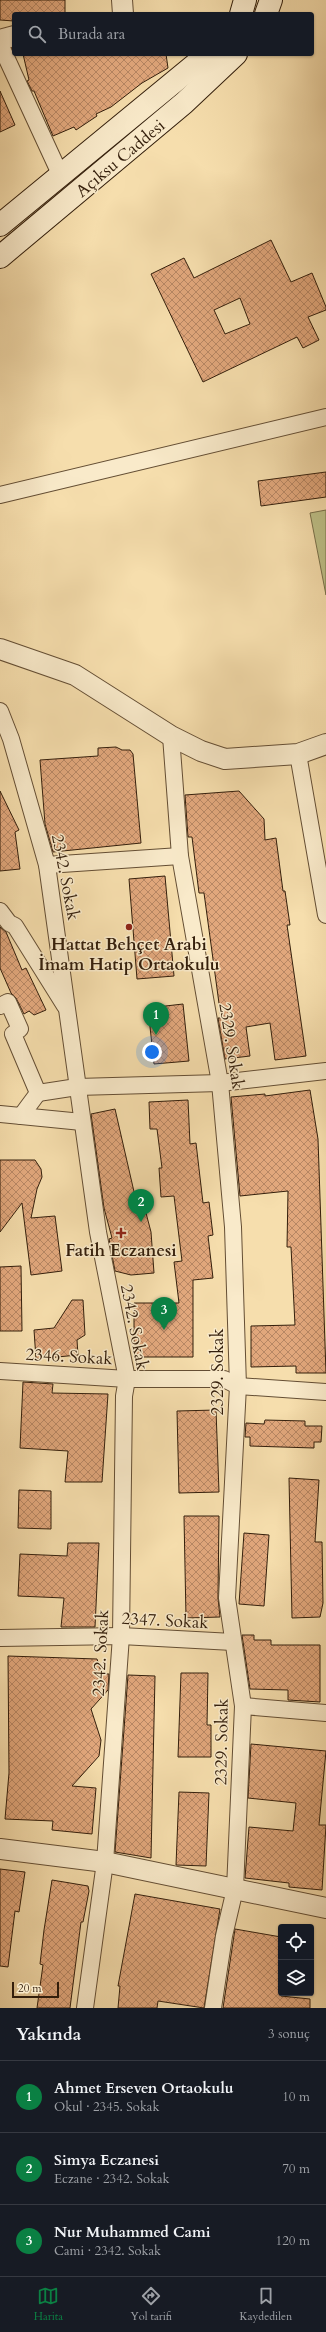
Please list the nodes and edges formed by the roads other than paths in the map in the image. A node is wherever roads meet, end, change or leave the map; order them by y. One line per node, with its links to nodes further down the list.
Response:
1 (122, 0): 4 (street)
2 (246, 0): 5 (main road)
3 (271, 0): 6 (main road)
4 (123, 12)
5 (242, 12)
6 (267, 12)
7 (12, 37): 8 (street)
8 (0, 40)
9 (0, 44): 12 (street)
10 (206, 56): 12 (main road, Açıksu Caddesi)
11 (234, 56): 14 (main road, Açıksu Caddesi)
12 (60, 174): 13 (main road, Açıksu Caddesi)
13 (0, 225)
14 (0, 257)
15 (326, 417): 16 (street)
16 (0, 495)
17 (0, 649): 19 (street)
18 (0, 711): 23 (street, 2342. Sokak)
19 (171, 736): 21 (street); 22 (street, 2329. Sokak)
20 (326, 744): 21 (street)
21 (298, 754): 25 (street)
22 (180, 856): 23 (street); 29 (street, 2329. Sokak)
23 (47, 865): 27 (street, 2342. Sokak)
24 (0, 911): 27 (street)
25 (326, 915)
26 (0, 1006): 31 (street)
27 (68, 1011): 30 (street, 2342. Sokak)
28 (326, 1071): 29 (street)
29 (220, 1083): 30 (street); 37 (street, 2329. Sokak)
30 (77, 1087): 31 (street); 34 (street, 2342. Sokak)
31 (38, 1093): 33 (street)
32 (0, 1114): 33 (street)
33 (21, 1116): 34 (street)
34 (82, 1122): 36 (street, 2342. Sokak)
35 (0, 1371): 36 (street, 2346. Sokak)
36 (127, 1379): 37 (street, 2346. Sokak); 39 (street, 2342. Sokak)
37 (238, 1386): 38 (street, 2346. Sokak); 41 (street, 2329. Sokak)
38 (326, 1392)
39 (121, 1636): 40 (street, 2347. Sokak); 41 (street, 2347. Sokak); 45 (street, 2342. Sokak)
40 (0, 1638)
41 (233, 1642): 42 (street, 2329. Sokak)
42 (243, 1706): 43 (street); 46 (street, 2329. Sokak)
43 (326, 1713)
44 (0, 1848): 45 (street)
45 (105, 1862): 46 (street); 48 (street, 2342. Sokak)
46 (235, 1889): 47 (street); 49 (street, 2329. Sokak)
47 (326, 1908)
48 (85, 2008)
49 (213, 2008)

